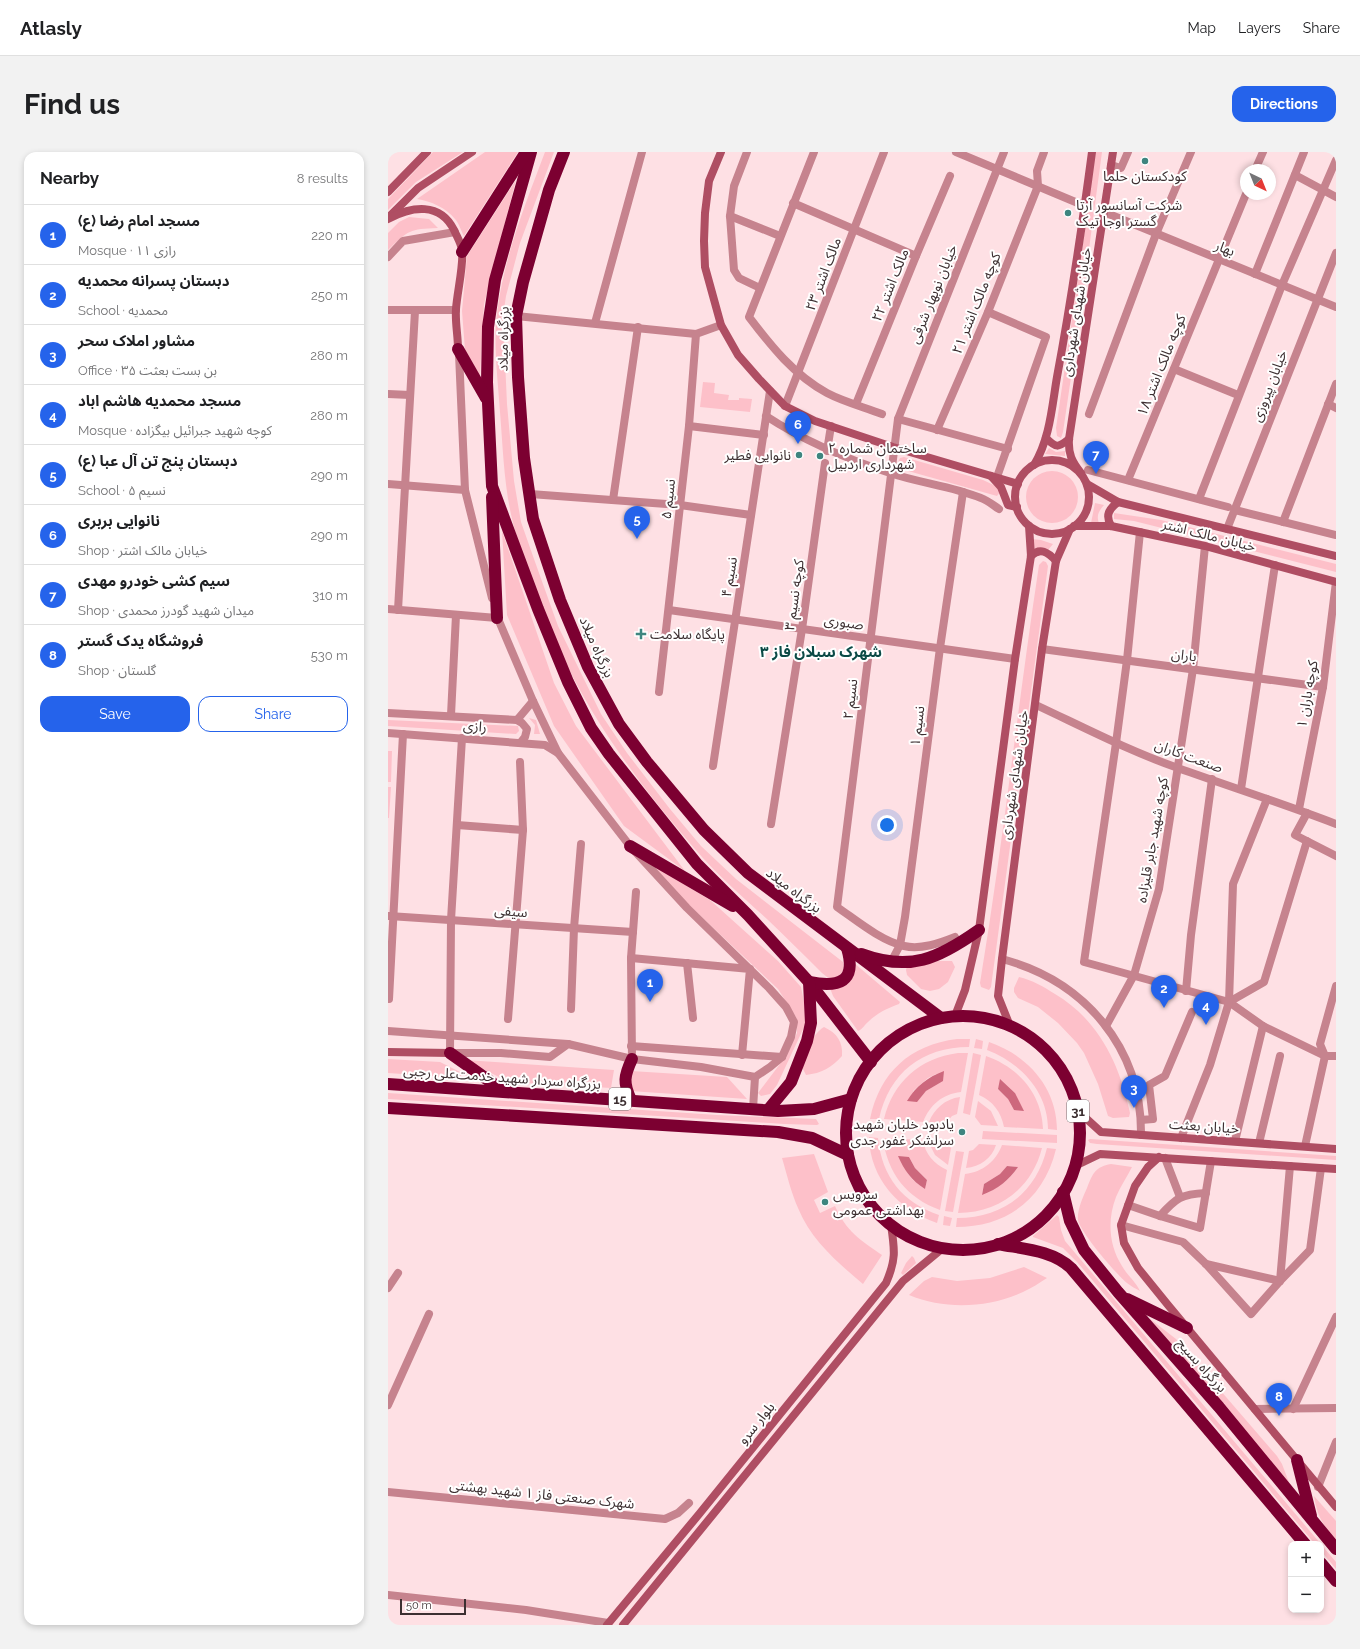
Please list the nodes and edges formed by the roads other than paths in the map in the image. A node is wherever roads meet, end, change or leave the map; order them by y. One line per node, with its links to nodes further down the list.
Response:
1 (427, 152): 28 (main road)
2 (472, 152): 35 (main road)
3 (526, 152): 40 (highway)
4 (531, 152): 67 (highway, بزرگراه میلاد)
5 (564, 152): 54 (highway, بزرگراه میلاد)
6 (642, 152): 55 (street)
7 (721, 152): 56 (main road)
8 (747, 152): 34 (street)
9 (814, 152): 31 (street)
10 (884, 152): 36 (street, مالک اشتر ۲۳)
11 (956, 152): 23 (street)
12 (1004, 152): 23 (street, خیابان نوبهار شرقی)
13 (1044, 152): 26 (street, کوچه مالک اشتر ۲۱)
14 (1092, 152): 32 (main road, خیابان شهدای شهرداری)
15 (1113, 152): 22 (main road, خیابان شهدای شهرداری)
16 (1128, 152): 22 (street)
17 (1191, 152): 38 (street)
18 (1263, 152): 21 (street)
19 (1304, 152): 24 (street)
20 (1336, 160): 27 (street)
21 (1258, 164)
22 (1111, 166): 33 (main road, خیابان شهدای شهرداری)
23 (997, 168): 26 (street); 75 (street, خیابان نوبهار شرقی)
24 (1295, 175): 27 (street); 45 (street)
25 (950, 176): 42 (street, مالک اشتر ۲۲)
26 (1038, 186): 32 (street); 53 (street, کوچه مالک اشتر ۲۱)
27 (1323, 190): 29 (street); 46 (street)
28 (388, 192)
29 (1336, 197)
30 (1244, 200): 44 (street, کوچه مالک اشتر ۱۸)
31 (793, 203): 36 (street); 39 (street)
32 (1085, 206): 80 (main road, خیابان شهدای شهرداری)
33 (1104, 212): 38 (street, بهار); 81 (main road, خیابان شهدای شهرداری)
34 (730, 216): 39 (street); 47 (street)
35 (388, 218): 37 (main road)
36 (854, 229): 42 (street); 61 (street, مالک اشتر ۲۳)
37 (455, 232): 40 (main road); 43 (street)
38 (1156, 234): 44 (street, بهار); 73 (street)
39 (780, 236): 47 (street)
40 (462, 252): 51 (main road)
41 (1336, 253): 48 (street, خیابان پیروزی)
42 (916, 256): 68 (street, مالک اشتر ۲۲)
43 (388, 257)
44 (1220, 260): 45 (street, بهار); 60 (street, کوچه مالک اشتر ۱۸)
45 (1255, 274): 46 (street, بهار)
46 (1282, 285): 48 (street, بهار); 66 (street)
47 (760, 288): 61 (street)
48 (1317, 300): 49 (street, بهار); 105 (street, خیابان پیروزی)
49 (1336, 308)
50 (388, 310): 52 (street)
51 (456, 310): 52 (street); 59 (main road)
52 (415, 311): 65 (street)
53 (988, 312): 78 (street, کوچه مالک اشتر ۲۱); 83 (street)
54 (516, 316): 55 (street); 98 (highway, بزرگراه میلاد)
55 (595, 323): 57 (street)
56 (720, 325): 58 (street); 63 (main road)
57 (638, 327): 58 (street); 99 (street)
58 (696, 334): 76 (street, نسیم ۵)
59 (458, 349): 67 (highway); 96 (street)
60 (1174, 369): 66 (street); 90 (street, کوچه مالک اشتر ۱۸)
61 (798, 374): 68 (street); 70 (street, مالک اشتر ۲۳)
62 (1336, 384): 69 (street)
63 (770, 391): 70 (main road); 74 (street, نسیم ۴)
64 (388, 394): 65 (street)
65 (410, 395): 94 (street)
66 (1238, 395): 100 (street)
67 (489, 402): 95 (highway, بزرگراه میلاد)
68 (856, 404): 72 (street)
69 (1328, 404): 71 (street); 107 (street)
70 (785, 406): 77 (main road)
71 (1336, 408)
72 (882, 414)
73 (1089, 414)
74 (766, 416): 79 (street, نسیم ۴); 84 (street)
75 (898, 419): 78 (street); 82 (street, خیابان نوبهار شرقی)
76 (689, 426): 79 (street); 102 (street, نسیم ۵)
77 (831, 426): 82 (main road); 84 (street)
78 (937, 430): 83 (street)
79 (764, 435): 106 (street, نسیم ۴)
80 (1046, 438): 81 (main road); 86 (main road, خیابان شهدای شهرداری)
81 (1069, 439): 87 (main road, خیابان شهدای شهرداری)
82 (894, 447): 88 (street, نسیم ۲); 89 (main road)
83 (1008, 449): 89 (street)
84 (827, 450): 88 (street)
85 (825, 463): 126 (street, کوچه نسیم ۳)
86 (1034, 465): 87 (main road); 92 (main road)
87 (1084, 471): 90 (street); 93 (main road)
88 (890, 473): 97 (street); 127 (street, نسیم ۲)
89 (994, 477): 92 (main road); 103 (main road)
90 (1128, 480): 100 (street)
91 (388, 484): 94 (street)
92 (1018, 484): 103 (main road)
93 (1087, 484): 101 (main road, خیابان مالک اشتر); 110 (main road)
94 (405, 485): 96 (street); 121 (street)
95 (492, 486): 124 (highway); 164 (highway, بزرگراه میلاد)
96 (465, 490): 124 (street)
97 (963, 492): 104 (street); 128 (street, نسیم ۱)
98 (530, 494): 99 (street); 173 (highway, بزرگراه میلاد)
99 (613, 500): 102 (street)
100 (1199, 500): 105 (street)
101 (1118, 502): 109 (main road); 111 (main road, خیابان مالک اشتر)
102 (680, 505): 106 (street); 122 (street, نسیم ۵)
103 (1017, 507): 108 (main road)
104 (999, 509)
105 (1231, 509): 107 (street); 111 (street, خیابان پیروزی)
106 (751, 515): 125 (street, نسیم ۴)
107 (1283, 522): 113 (street)
108 (1029, 526): 110 (main road); 115 (main road, خیابان شهدای شهرداری)
109 (1111, 526): 110 (main road, خیابان مالک اشتر); 112 (main road, خیابان مالک اشتر)
110 (1072, 527): 117 (main road, خیابان شهدای شهرداری)
111 (1227, 529): 116 (main road, خیابان مالک اشتر)
112 (1140, 532): 114 (main road, خیابان مالک اشتر); 131 (street)
113 (1336, 535)
114 (1205, 546): 118 (main road, خیابان مالک اشتر); 132 (street, کوچه شهید جابر قلیزاده)
115 (1031, 556): 117 (main road); 130 (main road, خیابان شهدای شهرداری)
116 (1336, 556)
117 (1056, 561): 129 (main road, خیابان شهدای شهرداری)
118 (1275, 565): 119 (main road, خیابان مالک اشتر); 133 (street)
119 (1336, 582): 134 (street, کوچه باران ۱)
120 (388, 609): 121 (street)
121 (398, 610): 123 (street)
122 (669, 610): 125 (street, صبوری); 135 (street, نسیم ۵)
123 (456, 615): 124 (street); 139 (street)
124 (497, 618): 136 (street)
125 (736, 620): 126 (street, صبوری); 148 (street, نسیم ۴)
126 (802, 629): 127 (street, صبوری); 155 (street, کوچه نسیم ۳)
127 (871, 639): 128 (street, صبوری); 172 (street, نسیم ۲)
128 (940, 648): 130 (street, صبوری); 172 (street, نسیم ۱)
129 (1042, 649): 131 (street, باران); 137 (main road, خیابان شهدای شهرداری)
130 (1015, 659): 169 (main road, خیابان شهدای شهرداری)
131 (1126, 660): 132 (street, باران); 145 (street)
132 (1193, 669): 133 (street, باران); 149 (street, کوچه شهید جابر قلیزاده)
133 (1259, 677): 134 (street, باران); 151 (street)
134 (1323, 687): 153 (street, کوچه باران ۱)
135 (659, 692)
136 (533, 700): 140 (street); 146 (street)
137 (1036, 705): 145 (street, صنعت کاران); 175 (main road, خیابان شهدای شهرداری)
138 (388, 713): 139 (street, رازی)
139 (451, 715): 140 (street, رازی)
140 (517, 720): 144 (street)
141 (388, 733): 142 (street, رازی)
142 (403, 734): 143 (street, رازی); 165 (street)
143 (462, 738): 144 (street, رازی); 157 (street)
144 (521, 742): 146 (street, رازی)
145 (1116, 742): 149 (street, صنعت کاران); 179 (street)
146 (558, 753): 161 (street)
147 (520, 762): 158 (street)
148 (713, 766)
149 (1178, 768): 150 (street, صنعت کاران); 179 (street, کوچه شهید جابر قلیزاده)
150 (1212, 779): 151 (street, صنعت کاران); 182 (street)
151 (1241, 789): 152 (street, صنعت کاران)
152 (1267, 799): 153 (street, صنعت کاران); 184 (street)
153 (1299, 810): 154 (street, صنعت کاران)
154 (1307, 813): 156 (street, صنعت کاران); 159 (street)
155 (771, 824)
156 (1336, 824)
157 (457, 826): 158 (street); 166 (street)
158 (523, 830): 167 (street)
159 (1307, 840): 162 (street); 184 (street)
160 (581, 844): 168 (street)
161 (630, 846): 164 (highway); 178 (street)
162 (1336, 856)
163 (636, 892): 170 (street)
164 (748, 915): 180 (highway, بزرگراه میلاد)
165 (391, 916): 166 (street, سیفی); 183 (street)
166 (451, 920): 167 (street, سیفی); 195 (street)
167 (516, 924): 168 (street, سیفی); 190 (street)
168 (574, 928): 170 (street, سیفی); 185 (street)
169 (979, 930): 176 (highway); 187 (main road, خیابان شهدای شهرداری)
170 (633, 932): 174 (street)
171 (955, 937): 172 (street)
172 (900, 945): 176 (street, نسیم ۱)
173 (847, 948): 176 (highway); 180 (highway); 189 (highway, بزرگراه میلاد)
174 (630, 958): 177 (street); 197 (street)
175 (1002, 959): 191 (main road, خیابان شهدای شهرداری); 192 (street)
176 (891, 962)
177 (687, 964): 178 (street); 188 (street)
178 (750, 969): 200 (street); 204 (street)
179 (1134, 975): 182 (street); 192 (street, کوچه شهید جابر قلیزاده)
180 (809, 982): 206 (highway, بزرگراه میلاد); 214 (highway)
181 (1336, 986): 202 (street)
182 (1186, 991): 184 (street)
183 (389, 998)
184 (1229, 1002): 193 (street); 218 (street)
185 (571, 1009)
186 (1192, 1012): 216 (street)
187 (955, 1016): 189 (highway, 31); 191 (highway, 31)
188 (693, 1018)
189 (941, 1018): 206 (highway, 31)
190 (508, 1019)
191 (1010, 1026): 215 (highway, 31)
192 (1106, 1026): 216 (street)
193 (1263, 1026): 202 (street); 219 (street)
194 (388, 1031): 195 (street)
195 (450, 1035): 196 (street); 199 (street)
196 (568, 1044): 199 (street); 205 (street)
197 (631, 1046): 200 (street); 205 (street)
198 (388, 1052): 199 (main road)
199 (450, 1053): 209 (highway)
200 (742, 1055): 204 (street)
201 (1280, 1056): 220 (street)
202 (1326, 1056): 203 (street); 221 (street)
203 (1336, 1056)
204 (782, 1057): 207 (street)
205 (632, 1060): 207 (street); 211 (highway)
206 (871, 1062): 210 (highway, 31)
207 (755, 1077): 213 (street)
208 (388, 1084): 209 (highway, بزرگراه سردار شهید خدمت‌علی رجبی / 15)
209 (506, 1093): 211 (highway, بزرگراه سردار شهید خدمت‌علی رجبی / 15)
210 (851, 1099): 214 (highway, بزرگراه سردار شهید خدمت‌علی رجبی / 15); 223 (highway, 31)
211 (631, 1100): 213 (highway, بزرگراه سردار شهید خدمت‌علی رجبی / 15)
212 (388, 1108): 223 (highway, 15)
213 (753, 1109): 214 (highway, بزرگراه سردار شهید خدمت‌علی رجبی / 15)
214 (768, 1110)
215 (1078, 1111): 217 (main road, خیابان بعثت); 226 (highway, 31)
216 (1141, 1120): 217 (street)
217 (1141, 1135): 218 (main road, خیابان بعثت)
218 (1182, 1138): 219 (main road, خیابان بعثت)
219 (1235, 1142): 220 (main road, خیابان بعثت)
220 (1259, 1143): 221 (main road, خیابان بعثت)
221 (1305, 1146): 222 (main road, خیابان بعثت)
222 (1336, 1149)
223 (848, 1155): 236 (highway, 31)
224 (1162, 1158): 225 (main road); 226 (main road); 232 (street); 233 (main road)
225 (1211, 1161): 227 (main road); 231 (street)
226 (1075, 1166): 230 (highway, 31)
227 (1290, 1166): 228 (main road); 241 (street)
228 (1320, 1168): 229 (main road); 241 (street)
229 (1336, 1170)
230 (1063, 1192): 237 (highway, 31); 243 (highway, بزرگراه بسیج)
231 (1206, 1193): 232 (street); 234 (street)
232 (1180, 1197): 234 (street)
233 (1128, 1205): 234 (street); 235 (main road)
234 (1160, 1216)
235 (1121, 1225): 239 (street); 246 (main road)
236 (891, 1226): 238 (highway, 31); 263 (main road, بلوار سرو)
237 (998, 1244): 238 (highway, 31); 258 (highway, 31)
238 (943, 1248): 264 (main road, بلوار سرو)
239 (1206, 1264): 241 (street); 241 (street)
240 (398, 1273): 242 (street)
241 (1280, 1281)
242 (388, 1288)
243 (1121, 1296): 246 (highway); 257 (highway, بزرگراه بسیج)
244 (429, 1314): 247 (street)
245 (1336, 1317): 250 (street)
246 (1187, 1328): 249 (main road)
247 (388, 1405)
248 (1336, 1408): 250 (street)
249 (1255, 1409): 250 (street); 252 (main road)
250 (1293, 1409)
251 (1336, 1442): 253 (street)
252 (1297, 1460): 253 (main road); 257 (highway)
253 (1318, 1487): 256 (main road)
254 (388, 1492): 255 (street, شهرک صنعتی فاز ۱ شهید بهشتی)
255 (689, 1503)
256 (1336, 1507)
257 (1311, 1519): 259 (highway, بزرگراه بسیج)
258 (1302, 1541)
259 (1336, 1550)
260 (1324, 1567): 261 (highway)
261 (1336, 1581)
262 (388, 1595): 263 (street)
263 (607, 1624)
264 (623, 1625)

